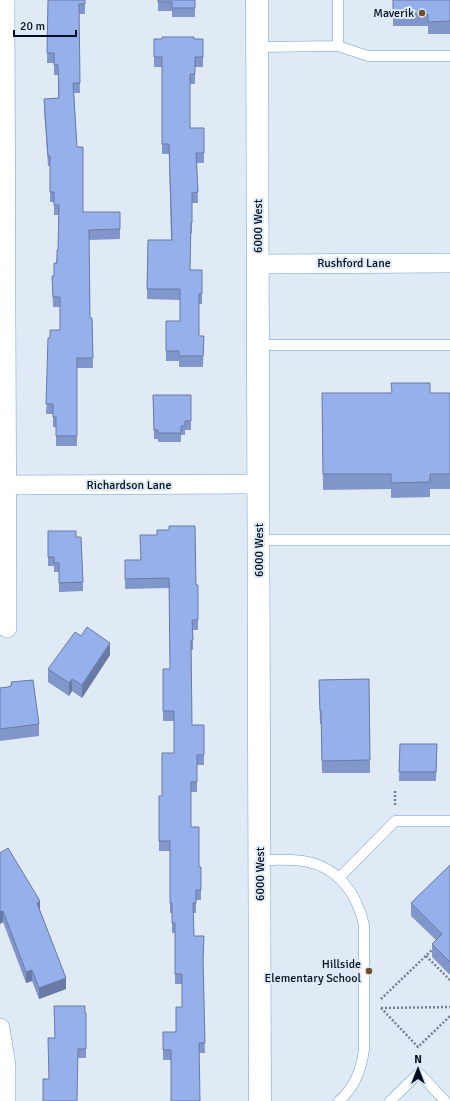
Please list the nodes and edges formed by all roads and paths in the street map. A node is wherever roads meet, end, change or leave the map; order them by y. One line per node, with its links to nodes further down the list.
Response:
1 (5, 0): 12 (street)
2 (257, 0): 4 (street, 6000 West)
3 (338, 0): 5 (lane)
4 (257, 46): 5 (lane); 8 (street, 6000 West)
5 (338, 46): 6 (lane)
6 (450, 56)
7 (450, 263): 8 (street, Rushford Lane)
8 (258, 264): 9 (street, 6000 West)
9 (258, 345): 10 (lane); 11 (street, 6000 West)
10 (450, 345)
11 (258, 484): 12 (street, Richardson Lane); 13 (street, 6000 West)
12 (3, 485): 15 (street)
13 (258, 540): 14 (lane); 19 (street, 6000 West)
14 (450, 540)
15 (7, 628)
16 (395, 791): 17 (path)
17 (396, 809)
18 (450, 821): 20 (lane)
19 (260, 860): 20 (lane); 29 (street, 6000 West)
20 (339, 878): 30 (lane)
21 (439, 944): 22 (path)
22 (426, 956): 23 (path); 24 (path)
23 (450, 980)
24 (381, 999)
25 (450, 1007): 26 (path)
26 (450, 1016)
27 (0, 1028): 28 (street)
28 (6, 1101)
29 (260, 1101)
30 (339, 1101)
31 (390, 1101): 32 (lane)
32 (445, 1101)

